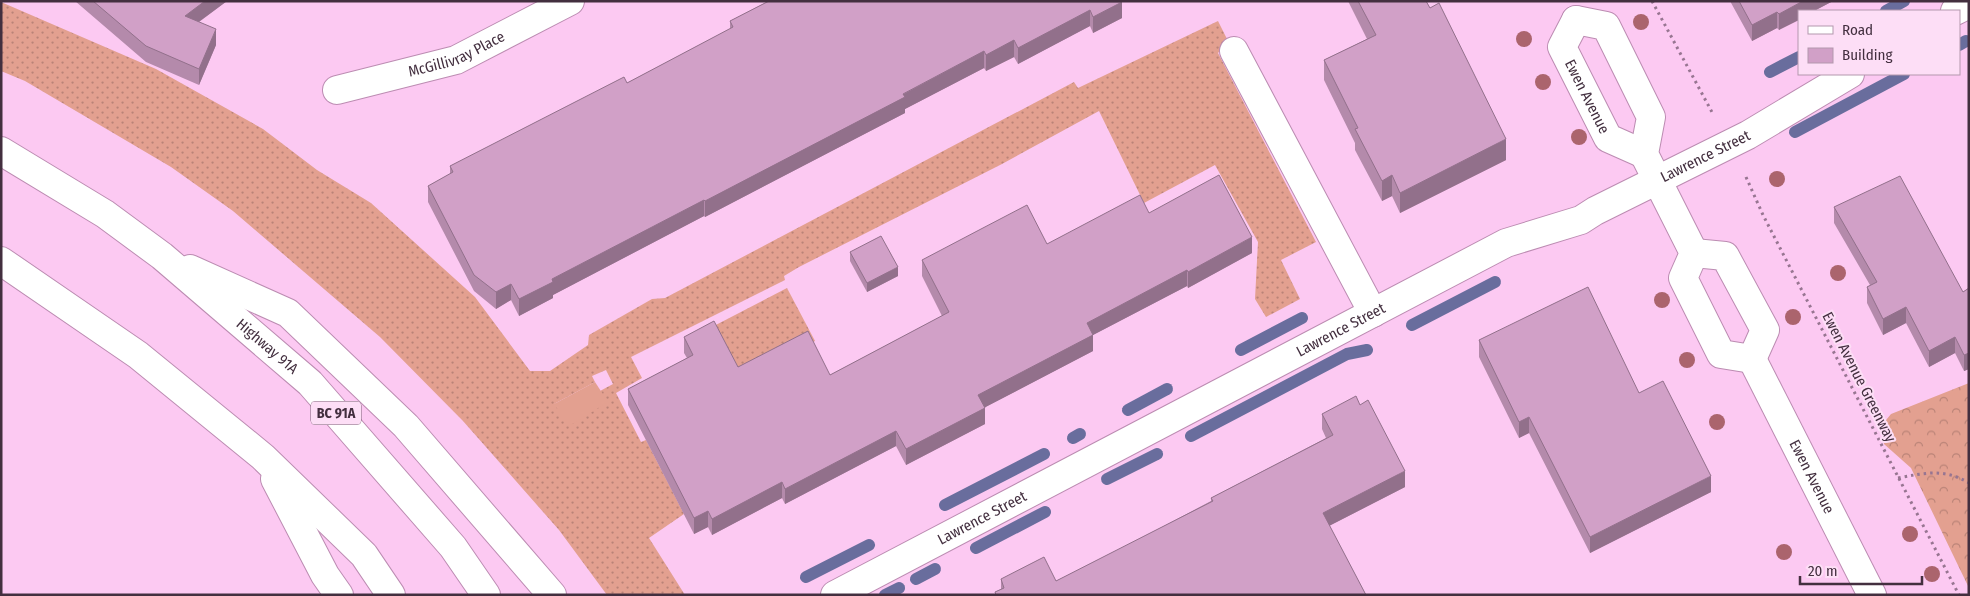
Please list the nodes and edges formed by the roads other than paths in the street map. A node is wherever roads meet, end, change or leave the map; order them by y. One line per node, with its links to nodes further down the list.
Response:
1 (570, 1): 7 (main road, McGillivray Place)
2 (1969, 4): 3 (main road)
3 (1957, 10)
4 (1571, 11): 9 (main road, Ewen Avenue); 9 (main road, Ewen Avenue)
5 (1234, 51): 14 (main road)
6 (1848, 75): 10 (main road, Lawrence Street)
7 (338, 90)
8 (1, 151): 12 (main road, Highway 91A / BC 91A)
9 (1644, 154): 10 (main road)
10 (1657, 180): 11 (main road); 14 (main road, Lawrence Street)
11 (1694, 253): 15 (main road); 15 (main road)
12 (162, 256): 19 (main road, Highway 91A / BC 91A); 20 (main road)
13 (1, 260): 16 (main road)
14 (1372, 313): 21 (main road, Lawrence Street)
15 (1752, 359): 22 (main road, Ewen Avenue)
16 (263, 458): 17 (main road); 18 (main road)
17 (339, 595)
18 (391, 595)
19 (486, 595)
20 (552, 595)
21 (835, 595)
22 (1872, 595)

